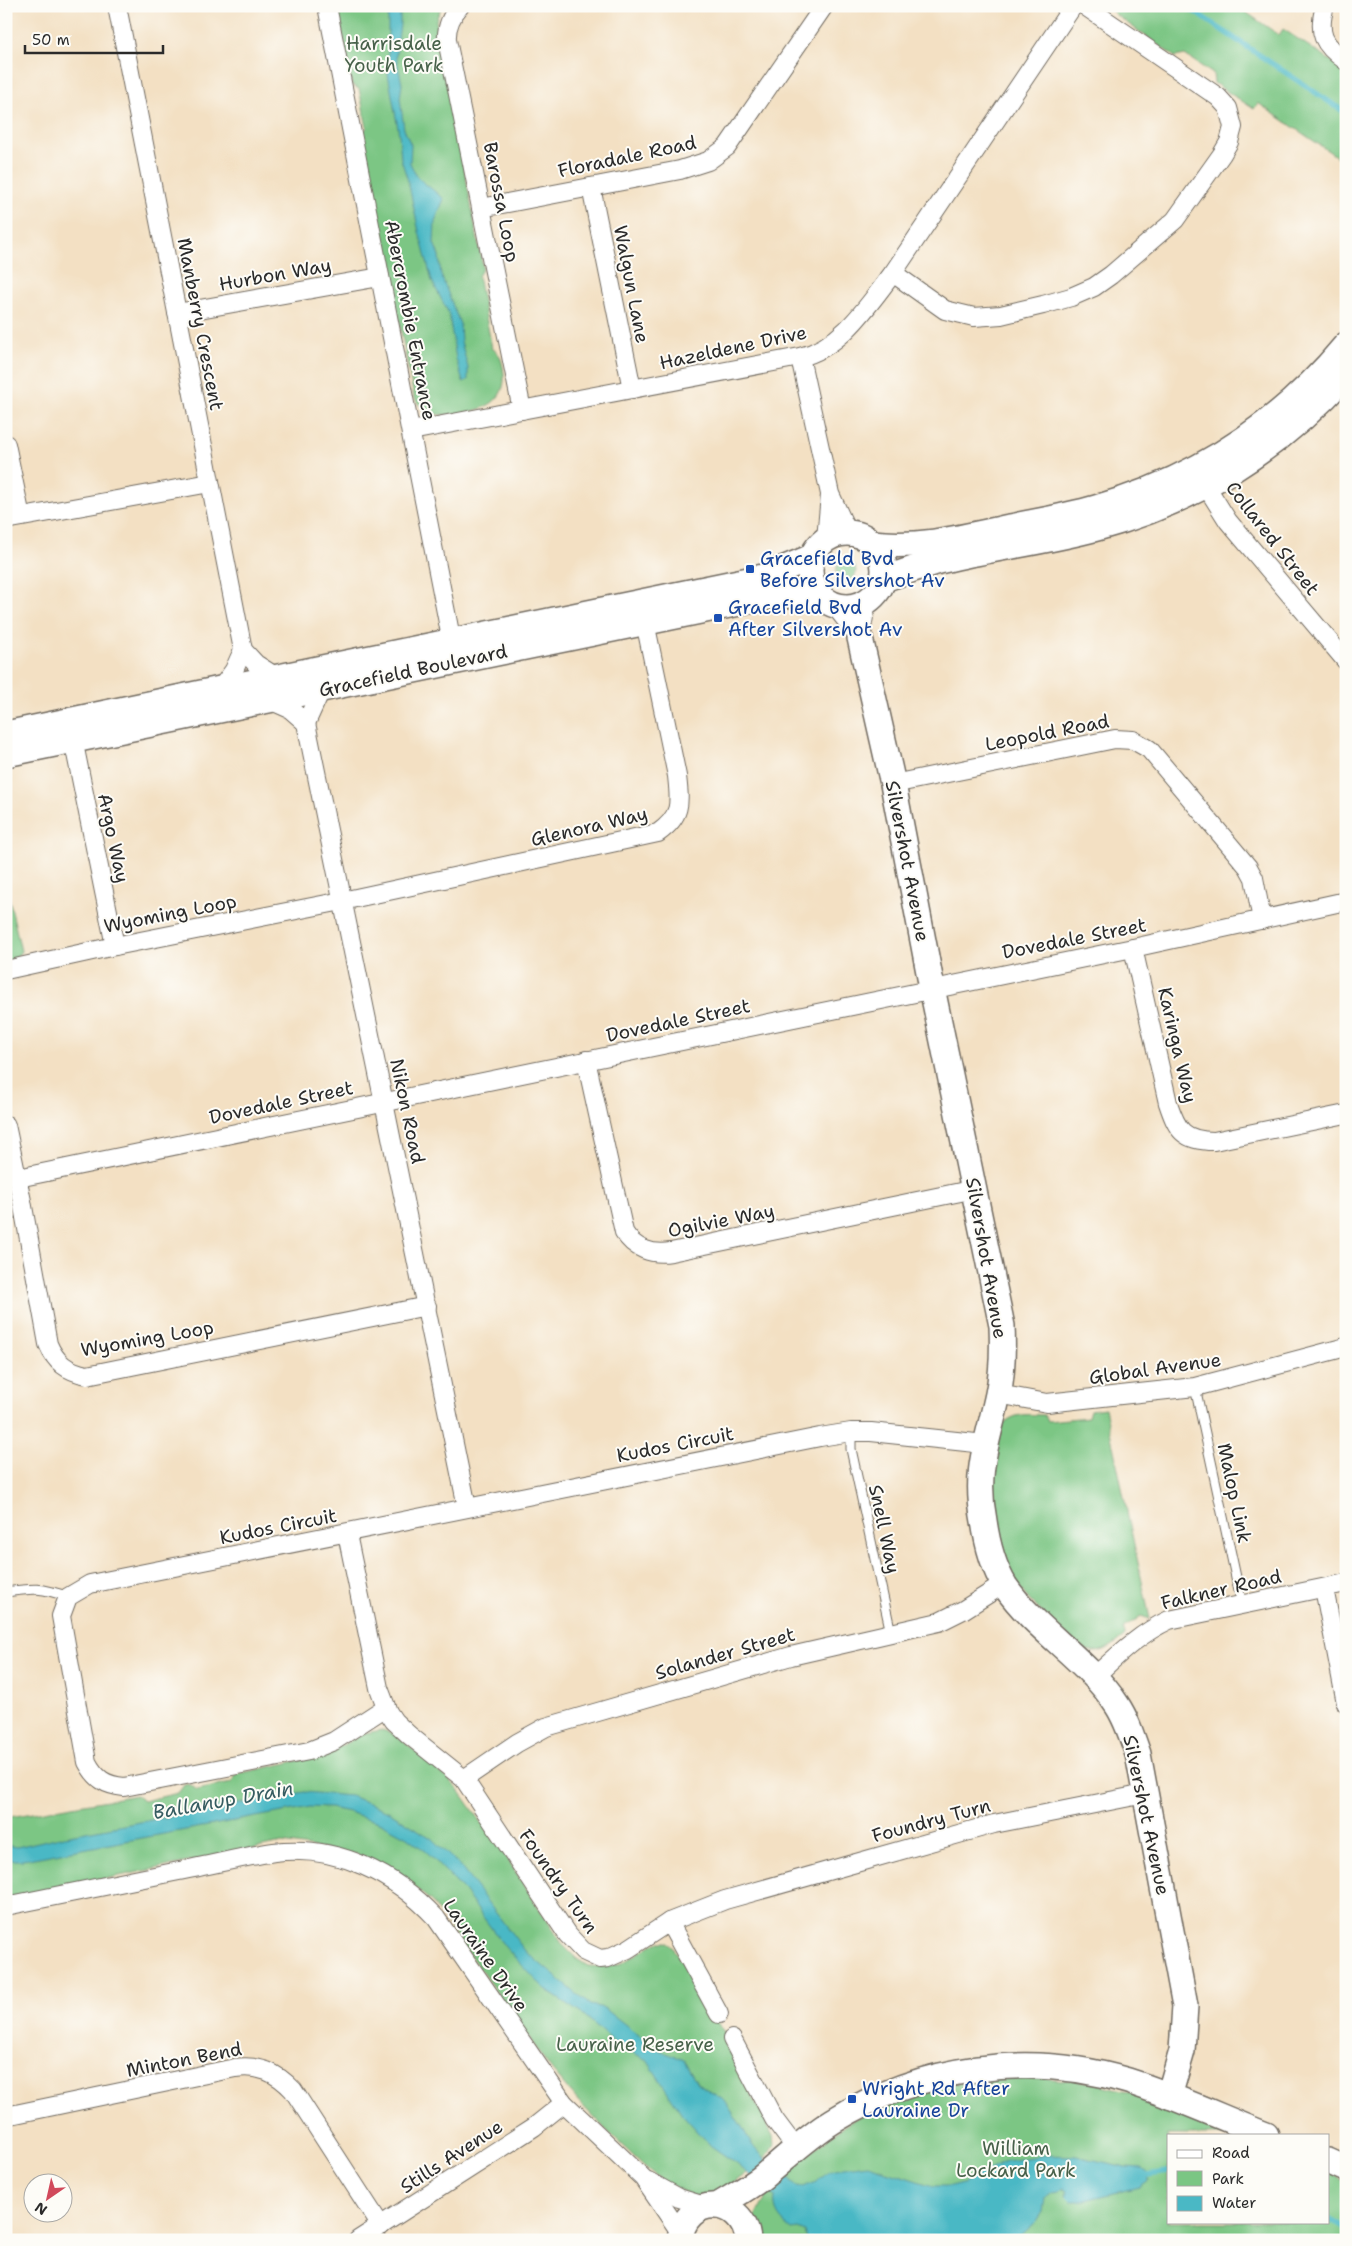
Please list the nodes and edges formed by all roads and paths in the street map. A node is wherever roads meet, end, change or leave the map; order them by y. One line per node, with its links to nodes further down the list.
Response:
1 (117, 6): 13 (street, Manberry Crescent)
2 (327, 6): 12 (street, Abercrombie Entrance)
3 (460, 6): 10 (street, Barossa Loop)
4 (824, 6): 9 (street, Floradale Road)
5 (1073, 6): 11 (street, Hazeldene Drive)
6 (1085, 6): 11 (street)
7 (1325, 6): 8 (street)
8 (1346, 61)
9 (591, 187): 10 (street, Floradale Road); 17 (street, Walgun Lane)
10 (481, 208): 18 (street, Barossa Loop)
11 (893, 273): 15 (street, Hazeldene Drive)
12 (380, 277): 13 (street, Hurbon Way); 19 (street, Abercrombie Entrance)
13 (177, 313): 21 (street, Manberry Crescent)
14 (1346, 345): 25 (street)
15 (800, 357): 17 (street, Hazeldene Drive); 24 (street)
16 (1346, 374): 22 (street)
17 (632, 389): 18 (street, Hazeldene Drive)
18 (522, 410): 19 (street, Hazeldene Drive)
19 (411, 431): 31 (street, Abercrombie Entrance)
20 (6, 444): 23 (street)
21 (210, 483): 23 (street); 32 (street, Manberry Crescent)
22 (1206, 486): 26 (street); 33 (street, Collared Street)
23 (14, 518)
24 (829, 543): 25 (street); 27 (street); 31 (street, Gracefield Boulevard)
25 (872, 543): 26 (street)
26 (883, 579): 28 (street)
27 (827, 600): 28 (street); 29 (street, Gracefield Boulevard); 30 (street, Silvershot Avenue)
28 (867, 601): 30 (street, Silvershot Avenue)
29 (645, 622): 36 (street, Gracefield Boulevard); 42 (street, Glenora Way)
30 (860, 638): 41 (street, Silvershot Avenue)
31 (452, 642): 35 (street, Gracefield Boulevard)
32 (243, 650): 34 (street); 35 (street)
33 (1345, 657)
34 (221, 688): 35 (street, Gracefield Boulevard); 38 (street, Gracefield Boulevard)
35 (275, 689): 36 (street, Gracefield Boulevard); 37 (street); 39 (street, Gracefield Boulevard)
36 (321, 690): 37 (street)
37 (306, 723): 42 (street, Nikon Road)
38 (6, 734)
39 (73, 739): 40 (street, Gracefield Boulevard); 45 (street, Argo Way)
40 (6, 754)
41 (893, 784): 44 (street, Leopold Road); 48 (street, Silvershot Avenue)
42 (342, 901): 45 (street, Wyoming Loop); 50 (street, Nikon Road)
43 (1346, 901): 44 (street, Dovedale Street)
44 (1262, 920): 46 (street, Dovedale Street)
45 (115, 946): 47 (street, Wyoming Loop)
46 (1133, 948): 48 (street, Dovedale Street); 51 (street, Karinga Way)
47 (6, 970)
48 (932, 988): 49 (street, Dovedale Street); 54 (street, Silvershot Avenue)
49 (586, 1060): 50 (street, Dovedale Street); 54 (street, Ogilvie Way)
50 (384, 1103): 53 (street, Dovedale Street); 55 (street, Nikon Road)
51 (1346, 1114)
52 (6, 1125): 53 (street, Wyoming Loop)
53 (18, 1178): 55 (street, Wyoming Loop)
54 (975, 1189): 58 (street, Silvershot Avenue)
55 (427, 1306): 61 (street, Nikon Road)
56 (1346, 1348): 57 (street, Global Avenue)
57 (1195, 1387): 58 (street, Global Avenue); 68 (lane, Malop Link)
58 (998, 1394): 60 (street, Silvershot Avenue)
59 (851, 1432): 60 (street, Kudos Circuit); 61 (street, Kudos Circuit); 69 (lane, Snell Way)
60 (985, 1444): 64 (street, Silvershot Avenue)
61 (467, 1507): 62 (street, Kudos Circuit)
62 (347, 1534): 67 (street, Kudos Circuit); 72 (street, Foundry Turn)
63 (1346, 1583): 65 (street, Falkner Road)
64 (1004, 1584): 69 (street, Solander Street); 70 (street, Silvershot Avenue)
65 (1324, 1588): 68 (street, Falkner Road); 71 (street)
66 (6, 1592): 67 (lane)
67 (68, 1597): 72 (street)
68 (1242, 1605): 70 (street, Falkner Road)
69 (891, 1633): 73 (street, Solander Street)
70 (1094, 1677): 74 (street, Silvershot Avenue)
71 (1346, 1703)
72 (386, 1707): 73 (street, Foundry Turn)
73 (464, 1779): 76 (street, Foundry Turn)
74 (1145, 1794): 76 (street, Foundry Turn); 79 (street, Silvershot Avenue)
75 (6, 1906): 80 (street, Lauraine Drive)
76 (669, 1922): 77 (street)
77 (719, 2014)
78 (732, 2039): 85 (street)
79 (1169, 2096): 82 (street); 85 (street)
80 (564, 2103): 88 (street, Lauraine Drive); 91 (street, Stills Avenue)
81 (6, 2116): 91 (street, Minton Bend)
82 (1264, 2134)
83 (1346, 2150): 84 (street)
84 (1330, 2151)
85 (789, 2153): 89 (street)
86 (1330, 2162): 87 (street)
87 (1346, 2169)
88 (643, 2178): 90 (street, Lauraine Drive); 93 (street, Lauraine Drive)
89 (759, 2182): 90 (street); 92 (street)
90 (711, 2206): 92 (street); 93 (street)
91 (381, 2226): 94 (street, Stills Avenue)
92 (745, 2231)
93 (680, 2236)
94 (358, 2240)

